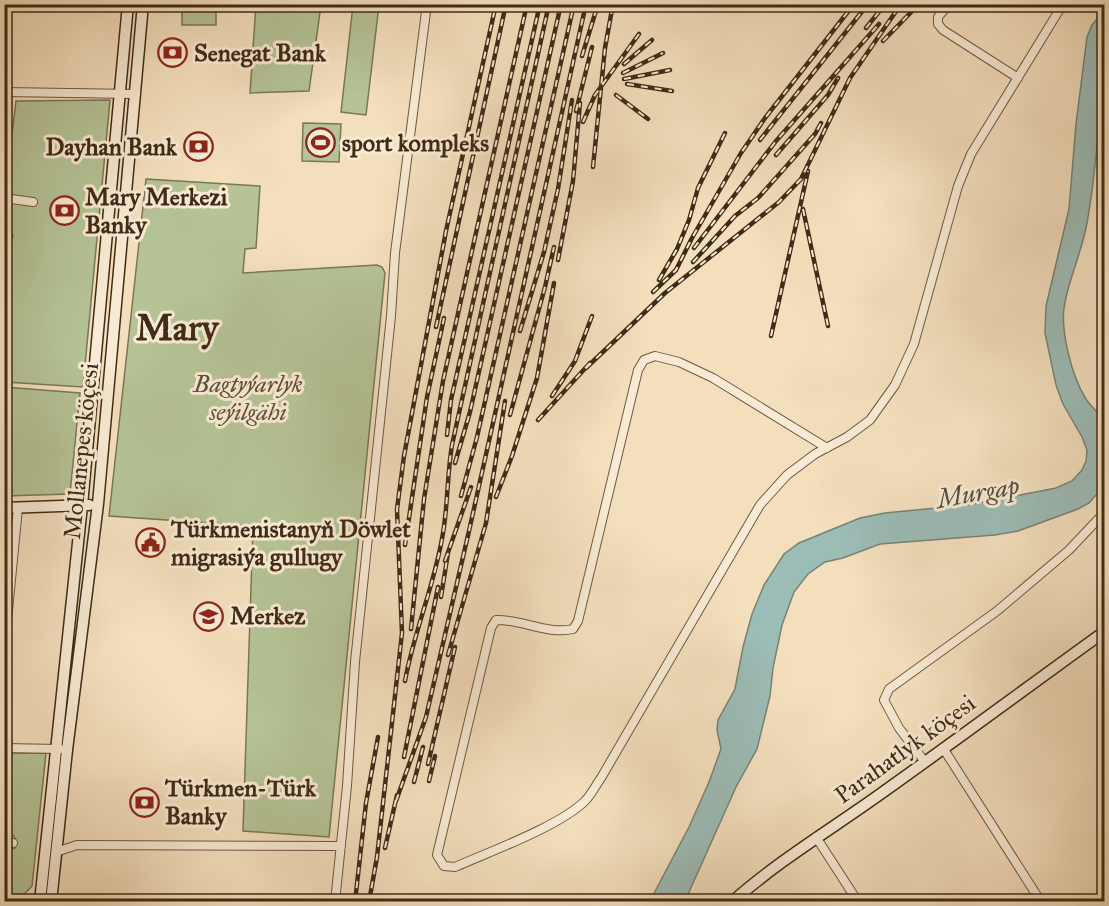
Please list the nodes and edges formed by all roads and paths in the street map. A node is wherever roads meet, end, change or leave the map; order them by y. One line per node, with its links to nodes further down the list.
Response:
1 (128, 4): 8 (street, Mollanepes köçesi)
2 (144, 4): 9 (street, Mollanepes köçesi)
3 (427, 4): 25 (street)
4 (949, 4): 6 (street)
5 (1063, 4): 6 (street)
6 (1018, 78): 12 (street)
7 (4, 92): 8 (street)
8 (119, 94): 9 (street); 14 (street, Mollanepes köçesi)
9 (136, 94): 13 (street, Mollanepes köçesi)
10 (4, 198): 11 (street)
11 (33, 202)
12 (827, 448): 12 (street)
13 (98, 504): 14 (street); 22 (street, Mollanepes köçesi)
14 (82, 505): 16 (street); 22 (street, Mollanepes köçesi)
15 (4, 508): 16 (street)
16 (18, 508): 19 (street)
17 (1104, 513): 23 (street)
18 (1104, 632): 21 (street, Parahatlyk köçesi)
19 (4, 651)
20 (4, 748): 22 (street)
21 (943, 748): 23 (street, Parahatlyk köçesi); 32 (street)
22 (62, 750): 26 (street, Mollanepes köçesi); 27 (street, Mollanepes köçesi)
23 (925, 762): 24 (street, Parahatlyk köçesi)
24 (816, 837): 30 (street, Parahatlyk köçesi); 31 (street)
25 (340, 846): 26 (street); 29 (street)
26 (56, 852): 28 (street, Mollanepes köçesi)
27 (40, 902)
28 (51, 902)
29 (334, 902)
30 (732, 902)
31 (858, 902)
32 (1041, 902)

